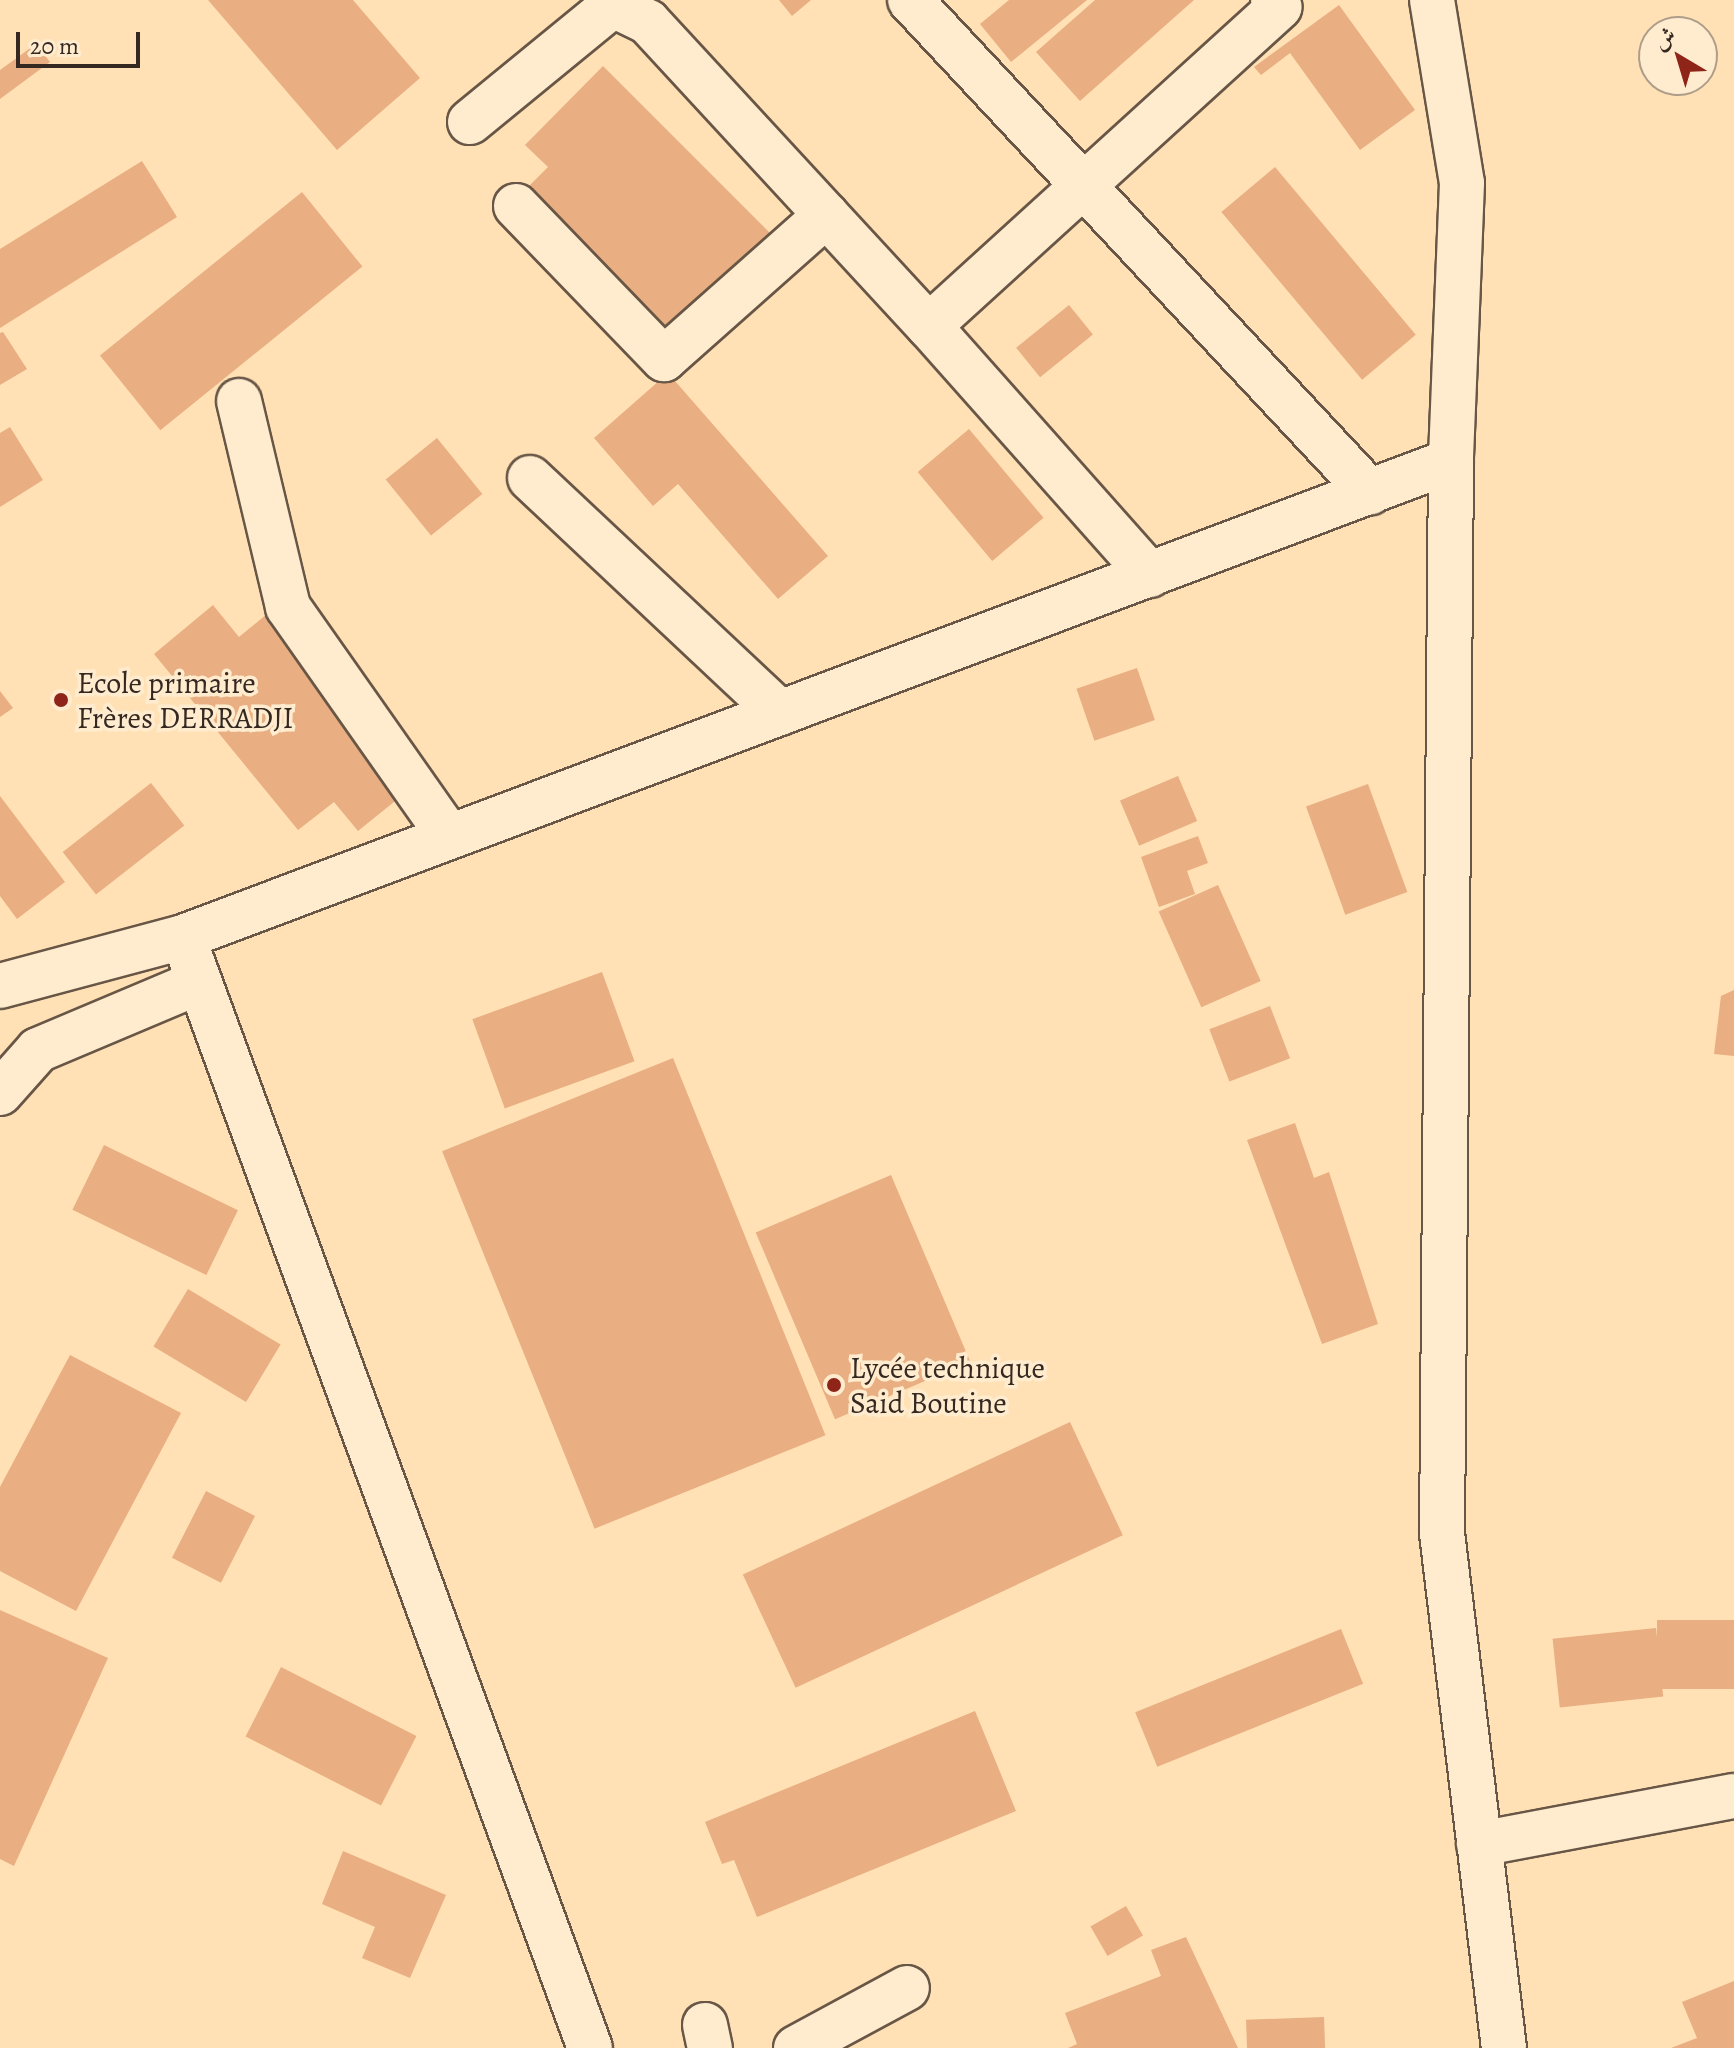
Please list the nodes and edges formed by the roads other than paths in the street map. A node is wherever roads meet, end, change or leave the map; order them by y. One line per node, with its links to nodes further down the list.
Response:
1 (1273, 0): 6 (street)
2 (1432, 0): 11 (street)
3 (611, 2): 5 (street); 8 (street)
4 (931, 8): 6 (street)
5 (470, 122)
6 (1085, 187): 9 (street); 13 (street)
7 (516, 206): 8 (street)
8 (826, 215): 9 (street)
9 (929, 326): 14 (street)
10 (239, 401): 16 (street)
11 (1451, 461): 13 (street); 22 (street)
12 (530, 478): 15 (street)
13 (1370, 492): 14 (street)
14 (1150, 575): 15 (street)
15 (780, 713): 16 (street)
16 (449, 836): 17 (street)
17 (183, 937): 18 (street); 19 (street)
18 (199, 982): 20 (street); 24 (street)
19 (0, 986)
20 (0, 1093)
21 (1734, 1796): 22 (street)
22 (1479, 1844): 26 (street)
23 (907, 1988): 25 (street)
24 (590, 2048)
25 (796, 2048)
26 (1504, 2048)

